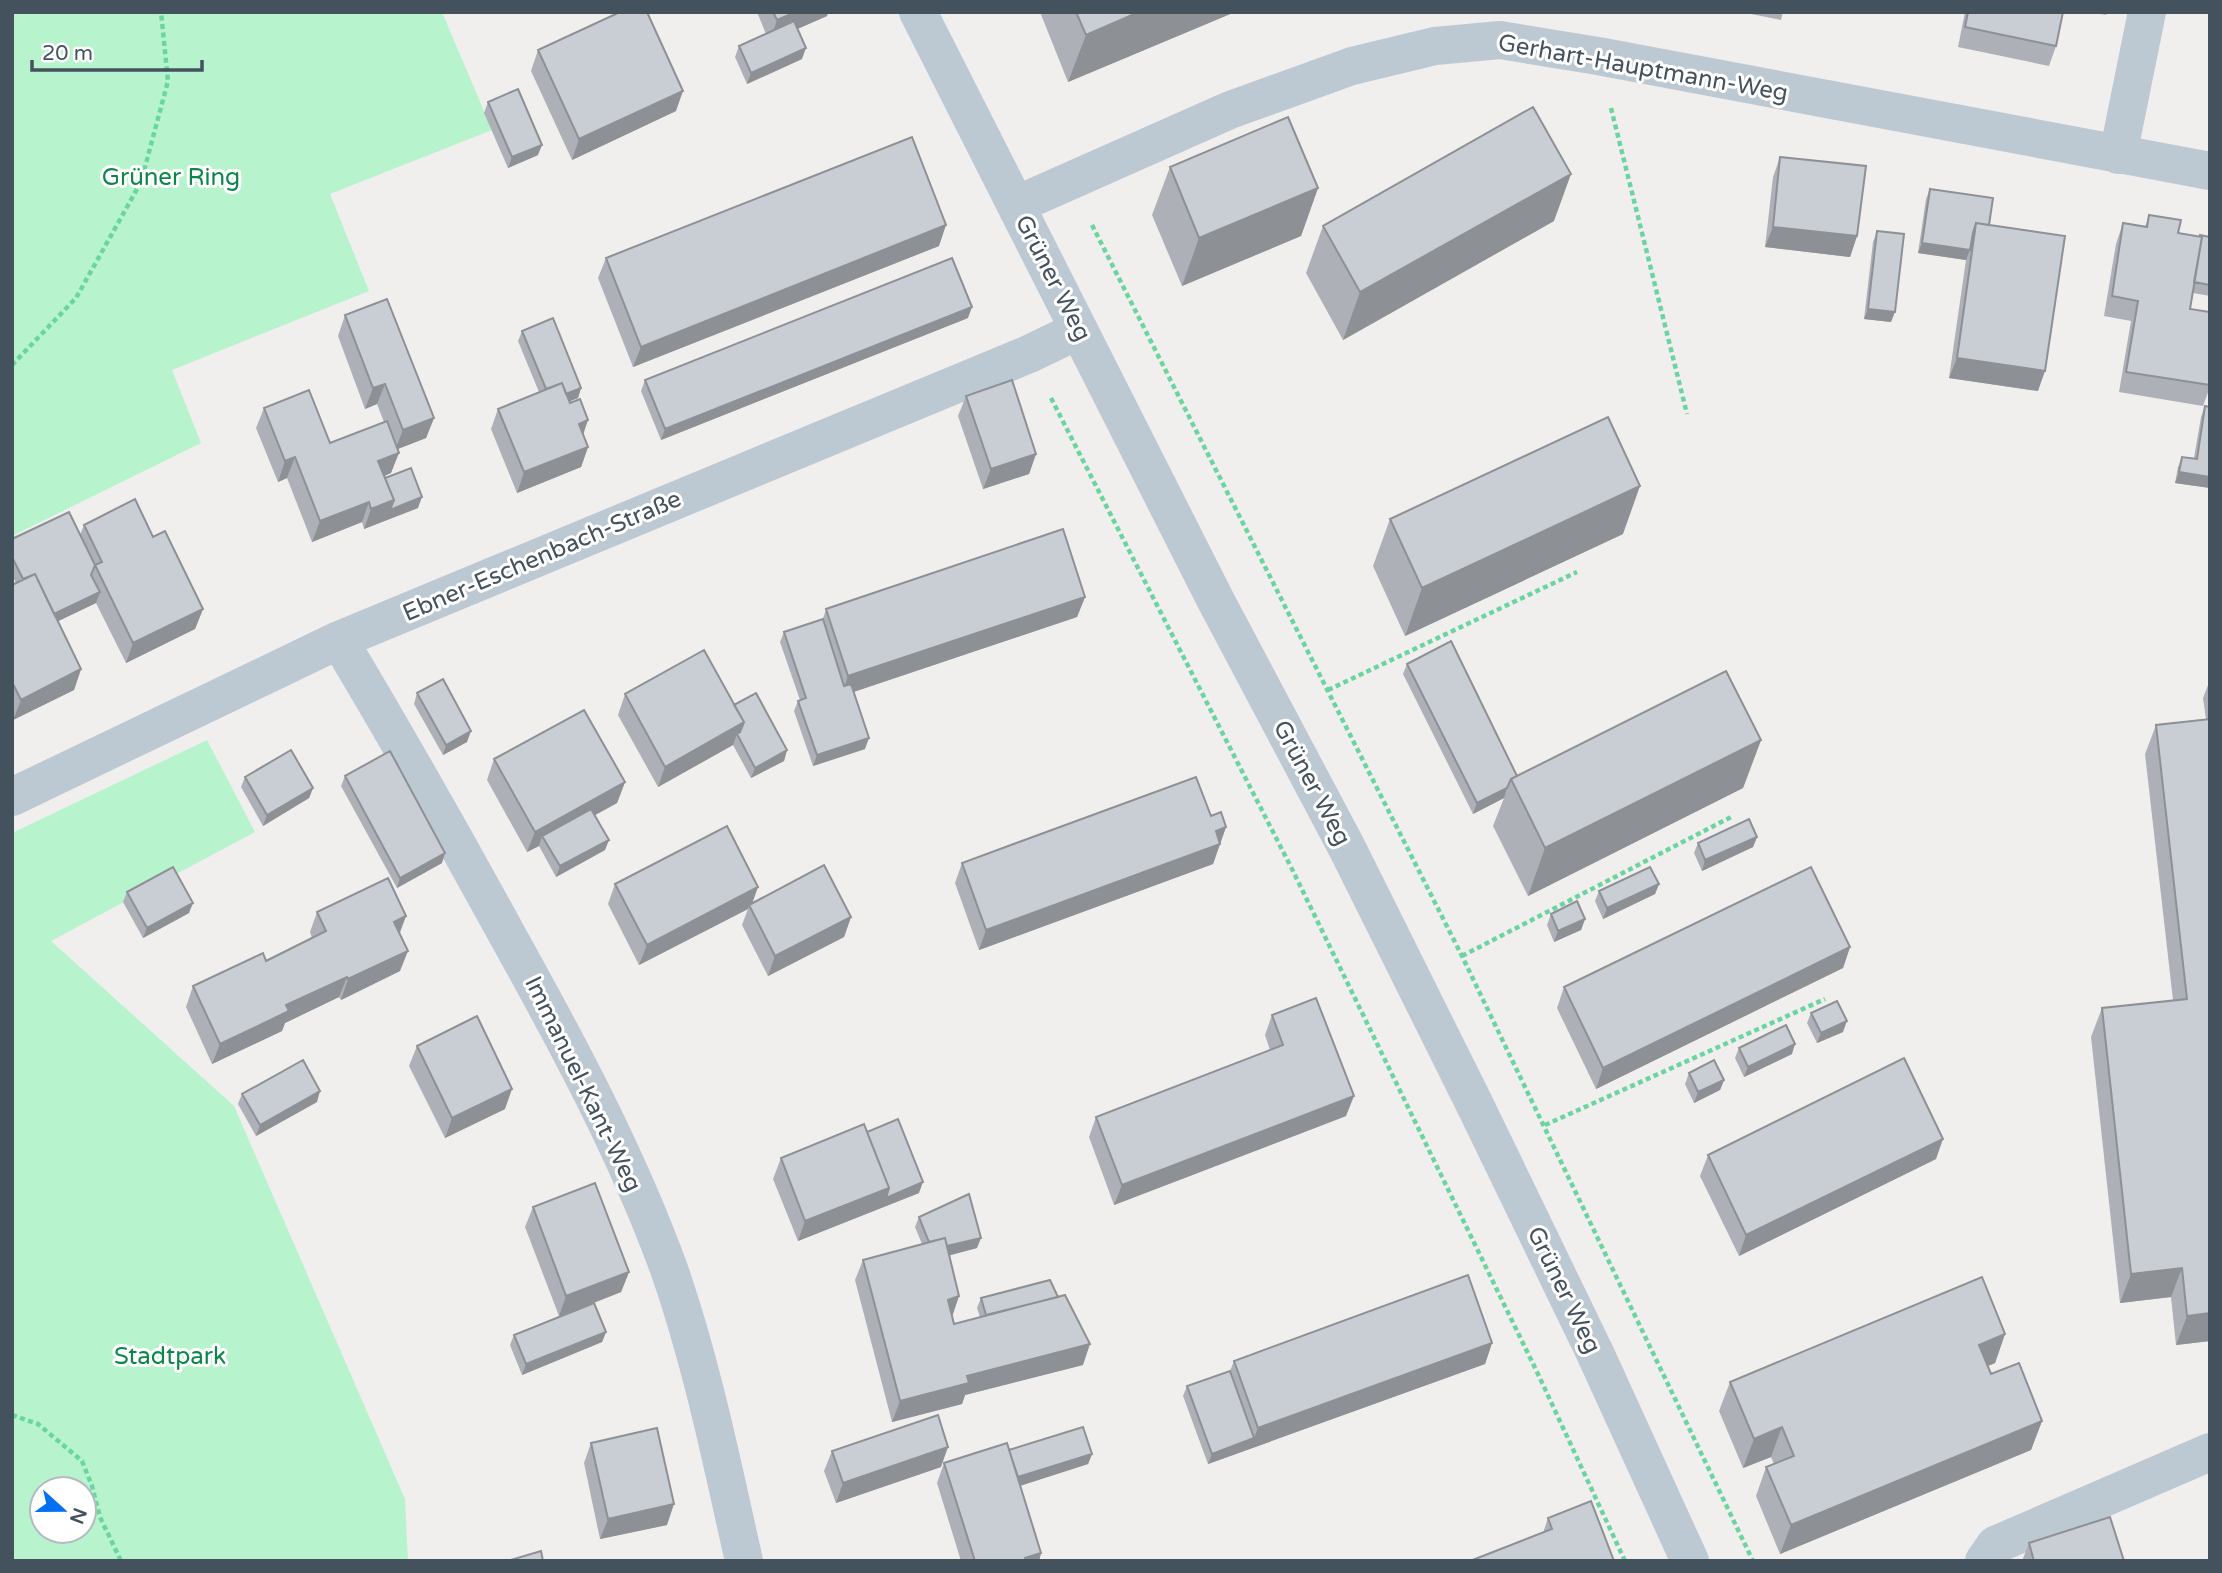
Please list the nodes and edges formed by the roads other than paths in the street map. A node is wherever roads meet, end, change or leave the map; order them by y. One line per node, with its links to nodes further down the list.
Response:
1 (918, 12): 6 (street, Grüner Weg)
2 (2147, 12): 4 (street)
3 (1503, 26): 4 (street, Gerhart-Hauptmann-Weg); 6 (street, Gerhart-Hauptmann-Weg)
4 (2118, 155): 5 (street, Gerhart-Hauptmann-Weg)
5 (2210, 171)
6 (1016, 205): 7 (street, Grüner Weg)
7 (1079, 330): 8 (street, Ebner-Eschenbach-Straße); 12 (street, Grüner Weg)
8 (340, 640): 9 (street, Ebner-Eschenbach-Straße); 11 (street, Immanuel-Kant-Weg)
9 (12, 797)
10 (2210, 1452): 13 (street)
11 (744, 1561)
12 (1690, 1561)
13 (1984, 1561)

